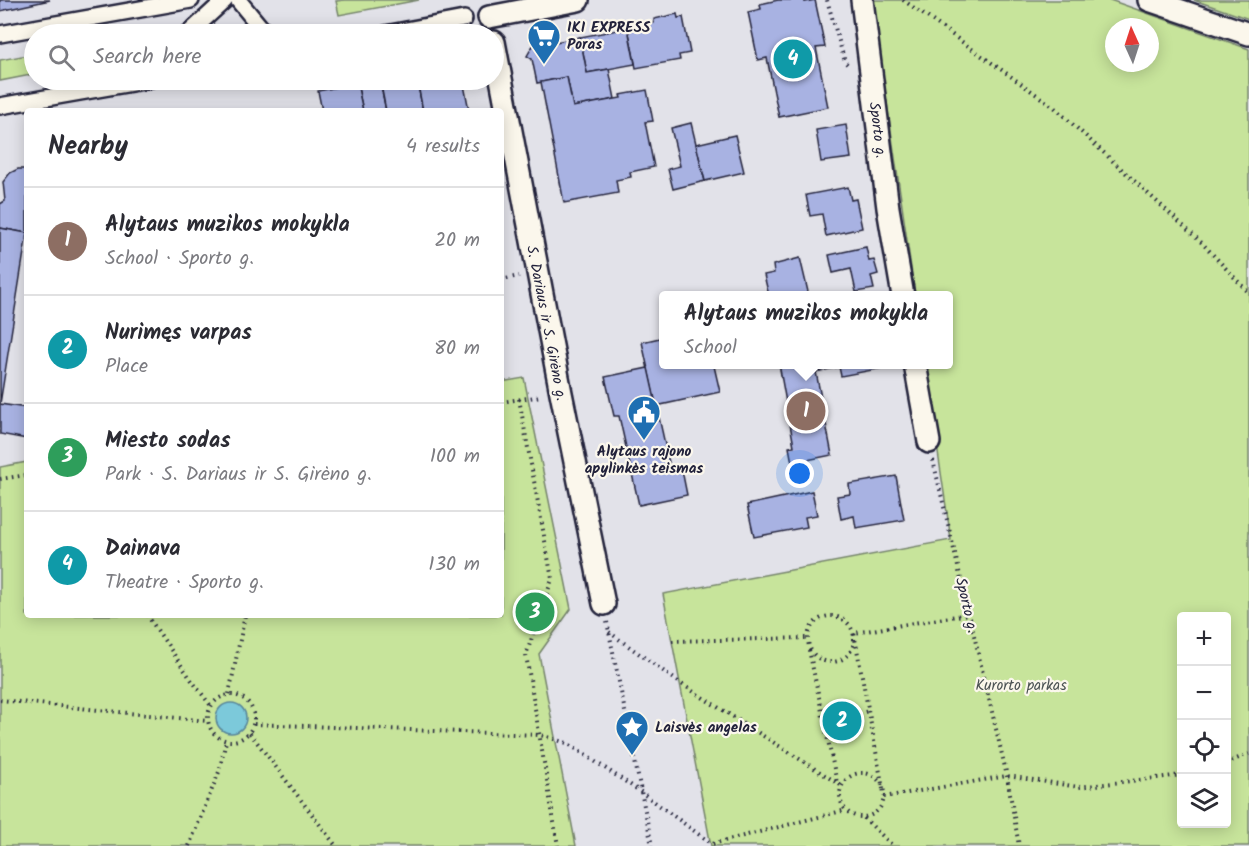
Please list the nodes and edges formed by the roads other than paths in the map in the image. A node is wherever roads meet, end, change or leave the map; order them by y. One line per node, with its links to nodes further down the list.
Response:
1 (191, 0): 9 (street)
2 (225, 0): 10 (street)
3 (238, 0): 11 (street)
4 (578, 0): 7 (street)
5 (862, 0): 19 (street, Sporto g.)
6 (1149, 0): 15 (street)
7 (489, 17)
8 (464, 19): 12 (street)
9 (56, 24)
10 (199, 24)
11 (258, 24)
12 (438, 24)
13 (24, 30): 14 (street)
14 (0, 34)
15 (1249, 34)
16 (87, 90): 18 (street)
17 (503, 90): 22 (street, S. Dariaus ir S. Girėno g.)
18 (0, 106)
19 (902, 291)
20 (916, 369): 21 (street)
21 (929, 442)
22 (603, 604)

